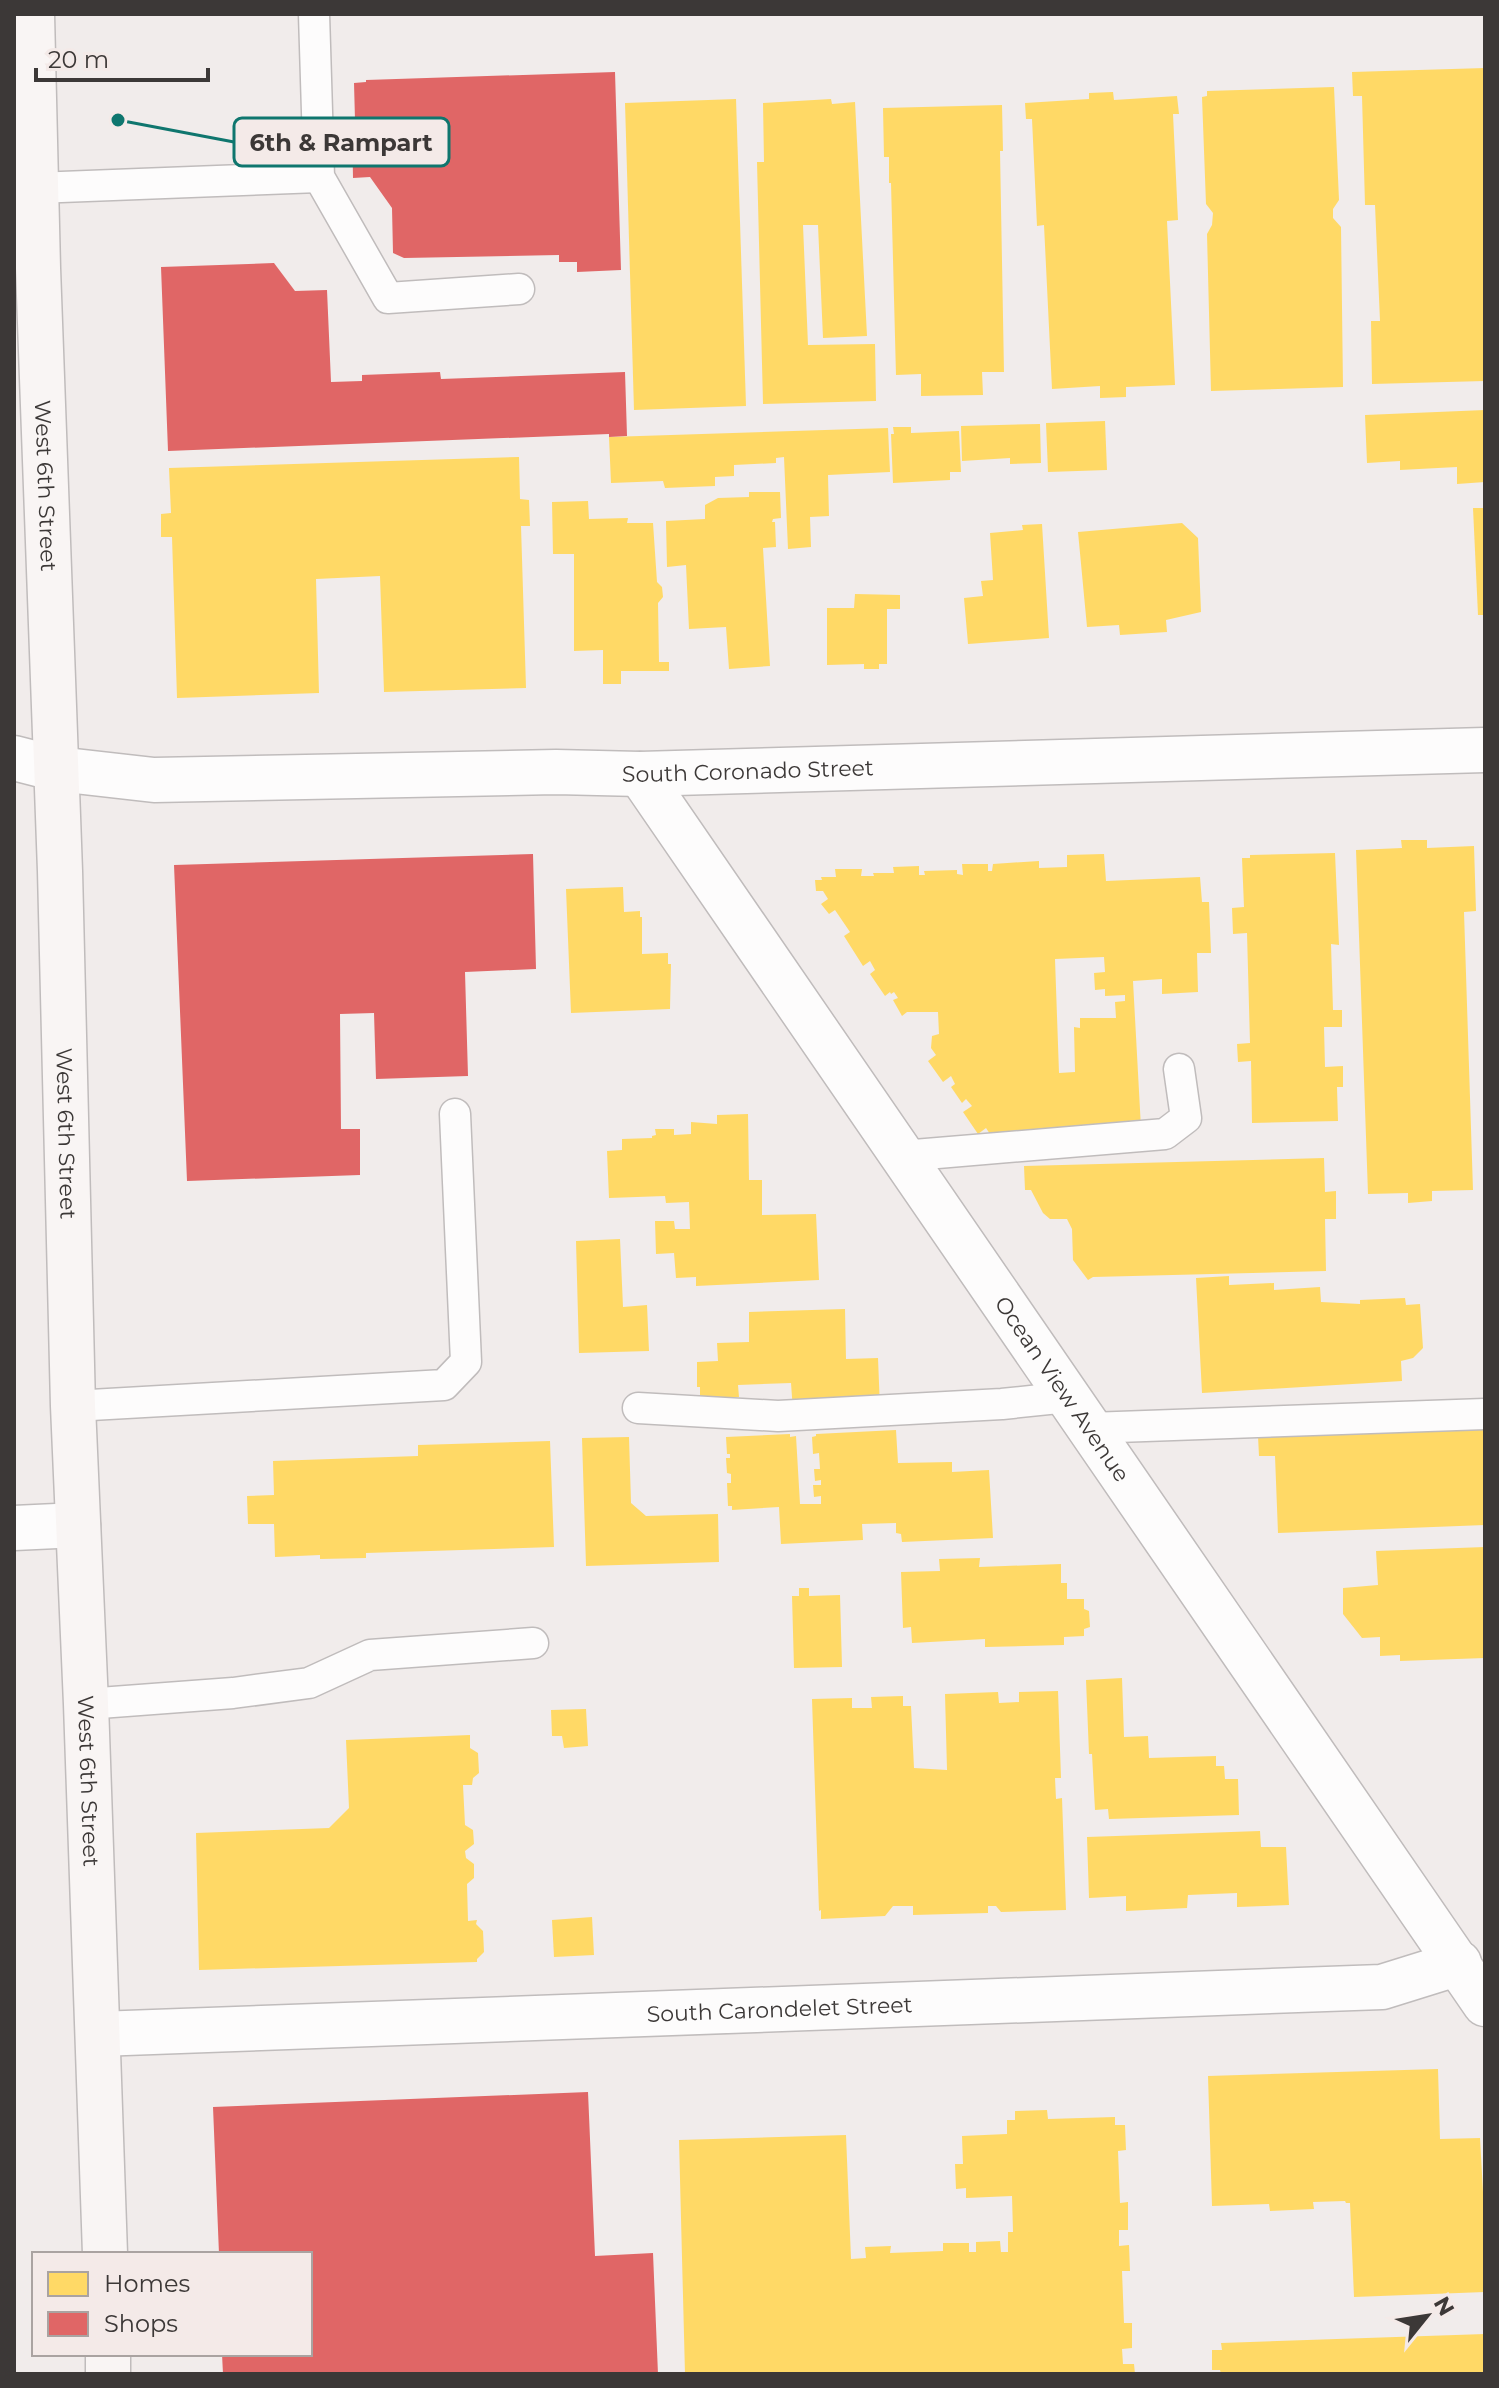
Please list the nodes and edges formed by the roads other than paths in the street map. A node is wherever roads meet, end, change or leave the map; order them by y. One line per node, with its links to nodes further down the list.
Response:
1 (32, 14): 3 (main road, West 6th Street)
2 (314, 14): 4 (lane)
3 (23, 86): 5 (main road, West 6th Street)
4 (319, 177): 5 (lane); 6 (lane)
5 (35, 188): 9 (main road, West 6th Street)
6 (519, 289)
7 (1485, 750): 10 (street, South Coronado Street)
8 (14, 758): 9 (street, South Coronado Street)
9 (57, 769): 10 (street, South Coronado Street); 14 (main road, West 6th Street)
10 (640, 774): 13 (street, Ocean View Avenue)
11 (1179, 1069): 13 (lane)
12 (455, 1114): 14 (lane)
13 (902, 1156): 16 (street, Ocean View Avenue)
14 (73, 1406): 18 (main road, West 6th Street)
15 (638, 1408): 16 (lane)
16 (1079, 1413): 17 (lane); 22 (street, Ocean View Avenue)
17 (1485, 1414)
18 (78, 1525): 19 (street); 21 (main road, West 6th Street)
19 (14, 1528)
20 (533, 1643): 21 (lane)
21 (86, 1704): 24 (main road, West 6th Street)
22 (1459, 1963): 23 (street, Ocean View Avenue); 24 (street, South Carondelet Street)
23 (1485, 2004)
24 (98, 2034): 25 (main road, West 6th Street)
25 (105, 2252)

